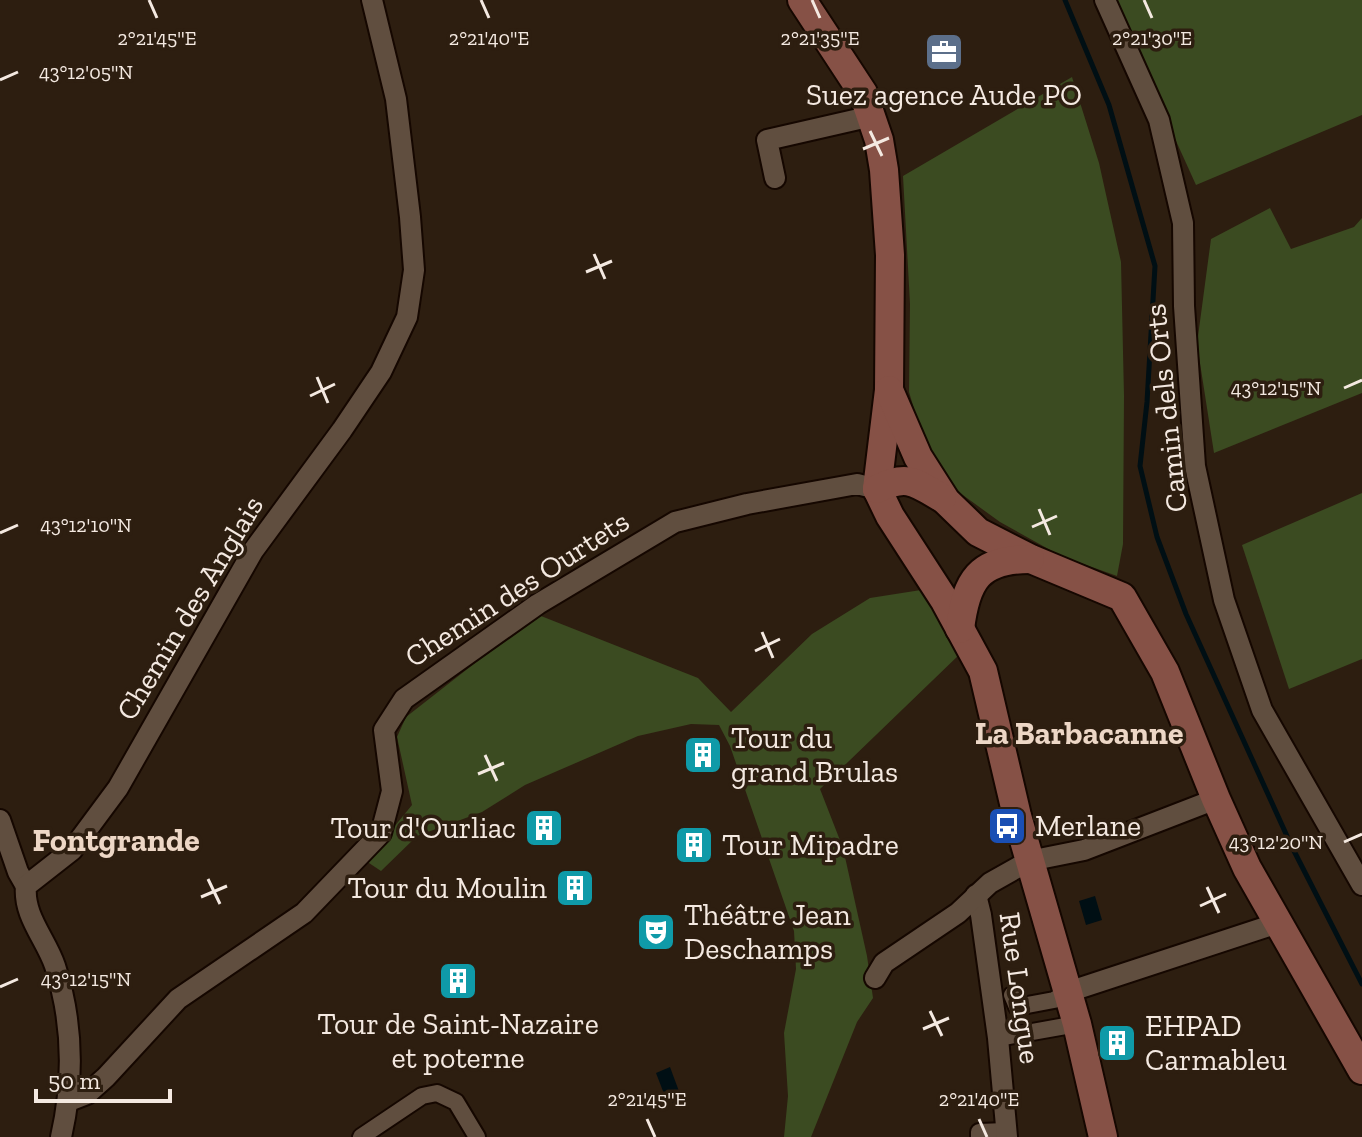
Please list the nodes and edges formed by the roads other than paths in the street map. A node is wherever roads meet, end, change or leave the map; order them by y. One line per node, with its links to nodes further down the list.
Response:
1 (372, 0): 16 (street, Chemin des Anglais)
2 (802, 0): 4 (main road)
3 (1105, 0): 15 (street, Camin dels Orts)
4 (872, 116): 5 (street); 6 (main road)
5 (775, 178)
6 (889, 390): 7 (main road); 8 (main road)
7 (905, 426): 8 (main road); 9 (main road)
8 (877, 489): 9 (main road); 11 (main road); 25 (street, Chemin des Ourtets)
9 (946, 501): 10 (main road)
10 (1031, 559): 11 (main road); 12 (main road)
11 (960, 629): 14 (main road)
12 (1216, 799): 14 (street); 18 (main road)
13 (0, 820): 16 (street)
14 (1029, 861): 17 (street); 20 (main road)
15 (1362, 885)
16 (26, 886): 25 (street)
17 (976, 895): 19 (street); 23 (street, Rue Longue)
18 (1278, 923): 20 (street); 24 (main road)
19 (875, 978)
20 (1068, 992): 21 (street); 22 (main road)
21 (1012, 995)
22 (1077, 1024): 23 (street); 31 (main road)
23 (998, 1038): 26 (street, Rue Longue)
24 (1362, 1070)
25 (69, 1101): 27 (street)
26 (1007, 1134): 30 (street)
27 (61, 1137)
28 (361, 1137): 29 (street)
29 (477, 1137)
30 (979, 1137)
31 (1103, 1137)

